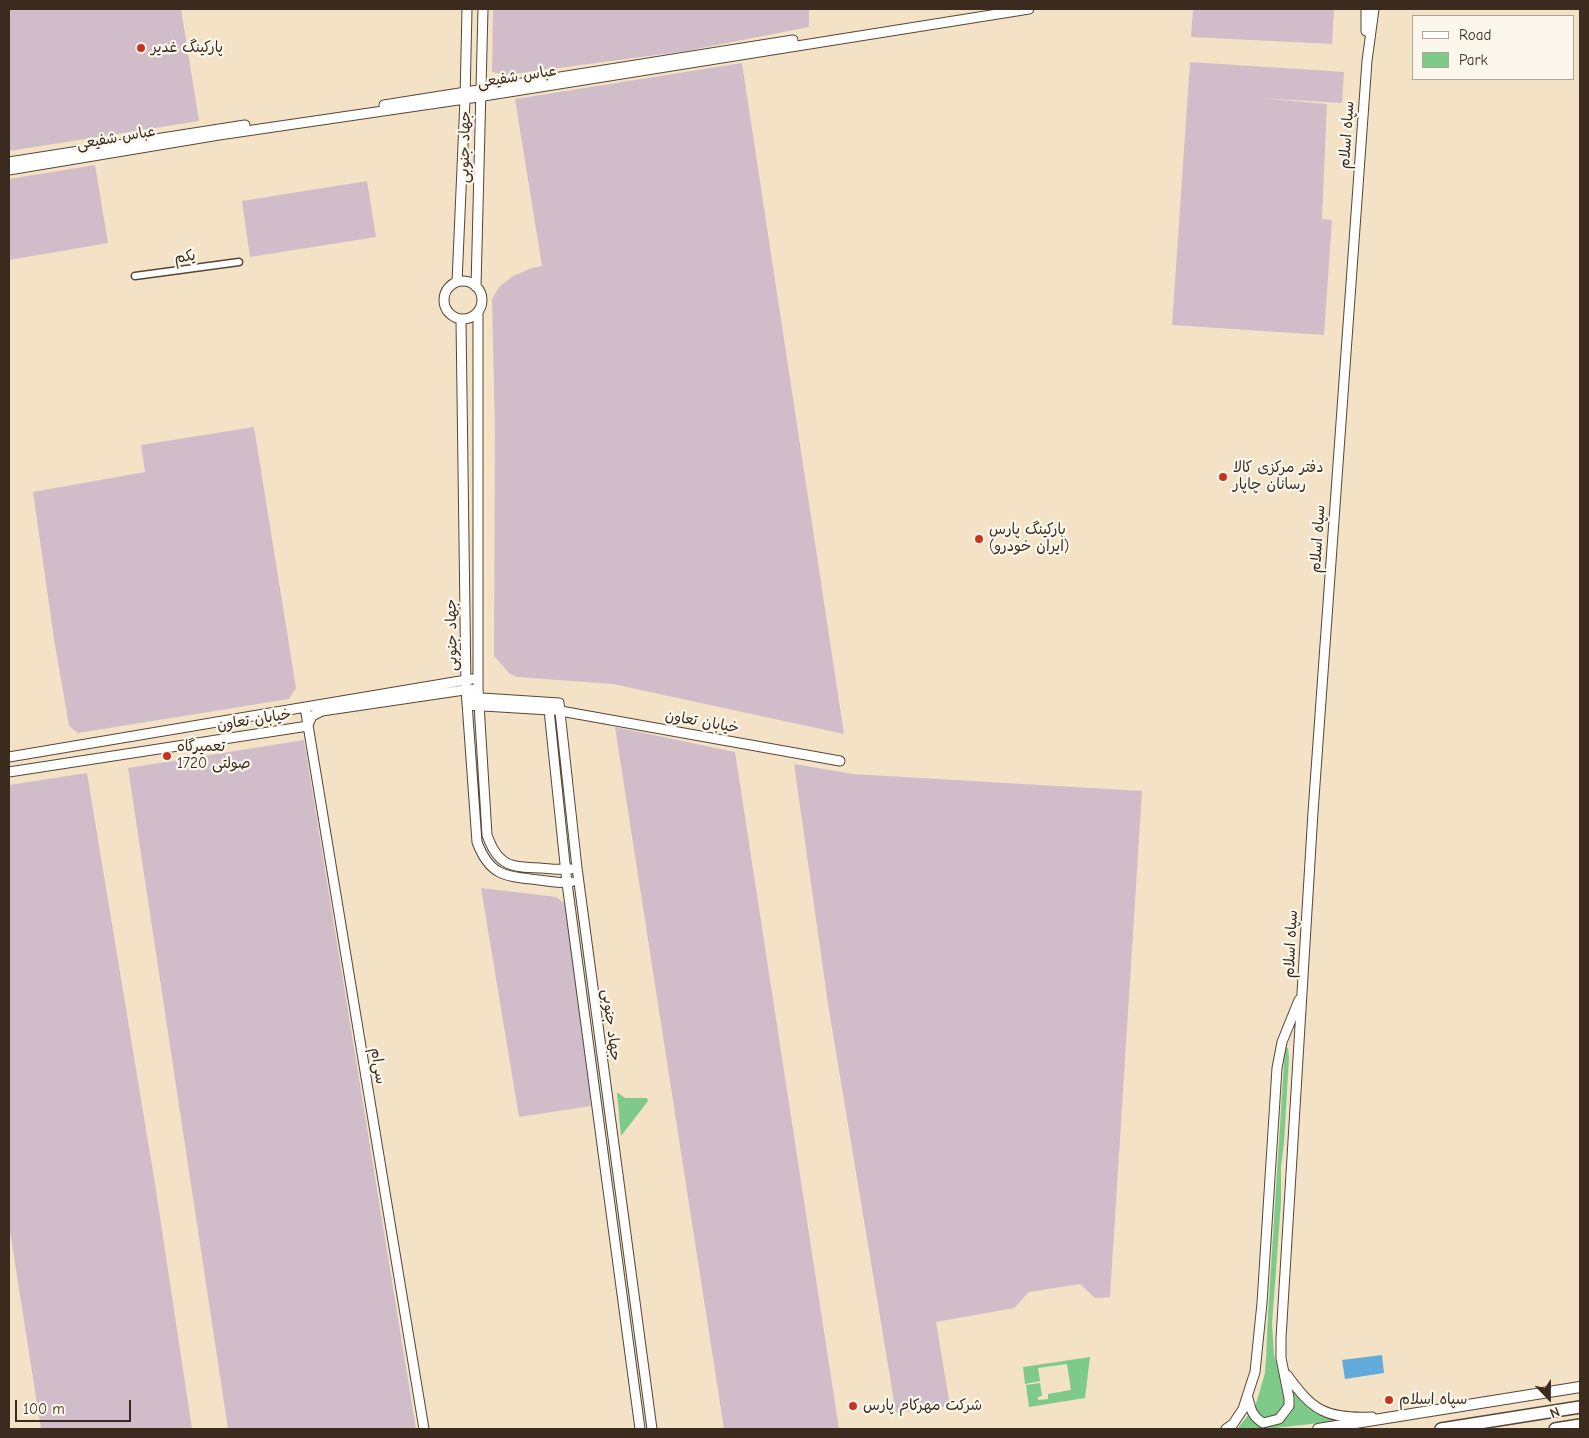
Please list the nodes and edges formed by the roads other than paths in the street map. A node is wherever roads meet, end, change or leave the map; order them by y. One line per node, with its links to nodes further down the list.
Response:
1 (467, 9): 9 (street, جهاد جنوبی)
2 (482, 9): 8 (street, جهاد جنوبی)
3 (996, 9): 8 (street, عباس شفیعی)
4 (1029, 9): 8 (street, عباس شفیعی)
5 (1366, 9): 7 (street, سپاه اسلام)
6 (1374, 9): 7 (street, سپاه اسلام)
7 (1366, 61): 30 (street, سپاه اسلام)
8 (480, 93): 9 (street, عباس شفیعی); 15 (street, جهاد جنوبی)
9 (465, 96): 10 (street, عباس شفیعی); 11 (street, عباس شفیعی); 14 (street, جهاد جنوبی)
10 (9, 162)
11 (9, 170)
12 (239, 262): 13 (street, یکم)
13 (135, 276)
14 (457, 282): 15 (street); 17 (street)
15 (476, 287): 16 (street)
16 (478, 312): 17 (street); 18 (street, جهاد جنوبی)
17 (461, 320): 19 (street, جهاد جنوبی)
18 (478, 692): 19 (street); 19 (street); 21 (street); 27 (street, جهاد جنوبی)
19 (467, 693): 20 (street, خیابان تعاون); 22 (street, خیابان تعاون); 29 (street, جهاد جنوبی)
20 (305, 707): 22 (street, سی‌ام); 23 (street, خیابان تعاون)
21 (554, 710): 24 (street, خیابان تعاون); 26 (street, جهاد جنوبی); 27 (street, جهاد جنوبی)
22 (308, 726): 25 (street, خیابان تعاون); 37 (street, سی‌ام)
23 (9, 757)
24 (840, 761)
25 (9, 772)
26 (577, 868): 27 (street); 28 (street, جهاد جنوبی)
27 (566, 870): 29 (street, جهاد جنوبی)
28 (579, 881): 29 (street); 39 (street, جهاد جنوبی)
29 (567, 883): 38 (street, جهاد جنوبی)
30 (1302, 990): 31 (street, سپاه اسلام); 33 (street, سپاه اسلام)
31 (1284, 1370): 33 (street, سپاه اسلام); 35 (street)
32 (1580, 1387): 35 (main road)
33 (1248, 1398): 40 (street, سپاه اسلام)
34 (1580, 1407): 42 (highway)
35 (1412, 1414): 41 (main road)
36 (1580, 1425): 43 (highway)
37 (424, 1429)
38 (640, 1429)
39 (652, 1429)
40 (1226, 1429)
41 (1318, 1429)
42 (1440, 1429)
43 (1555, 1429)

